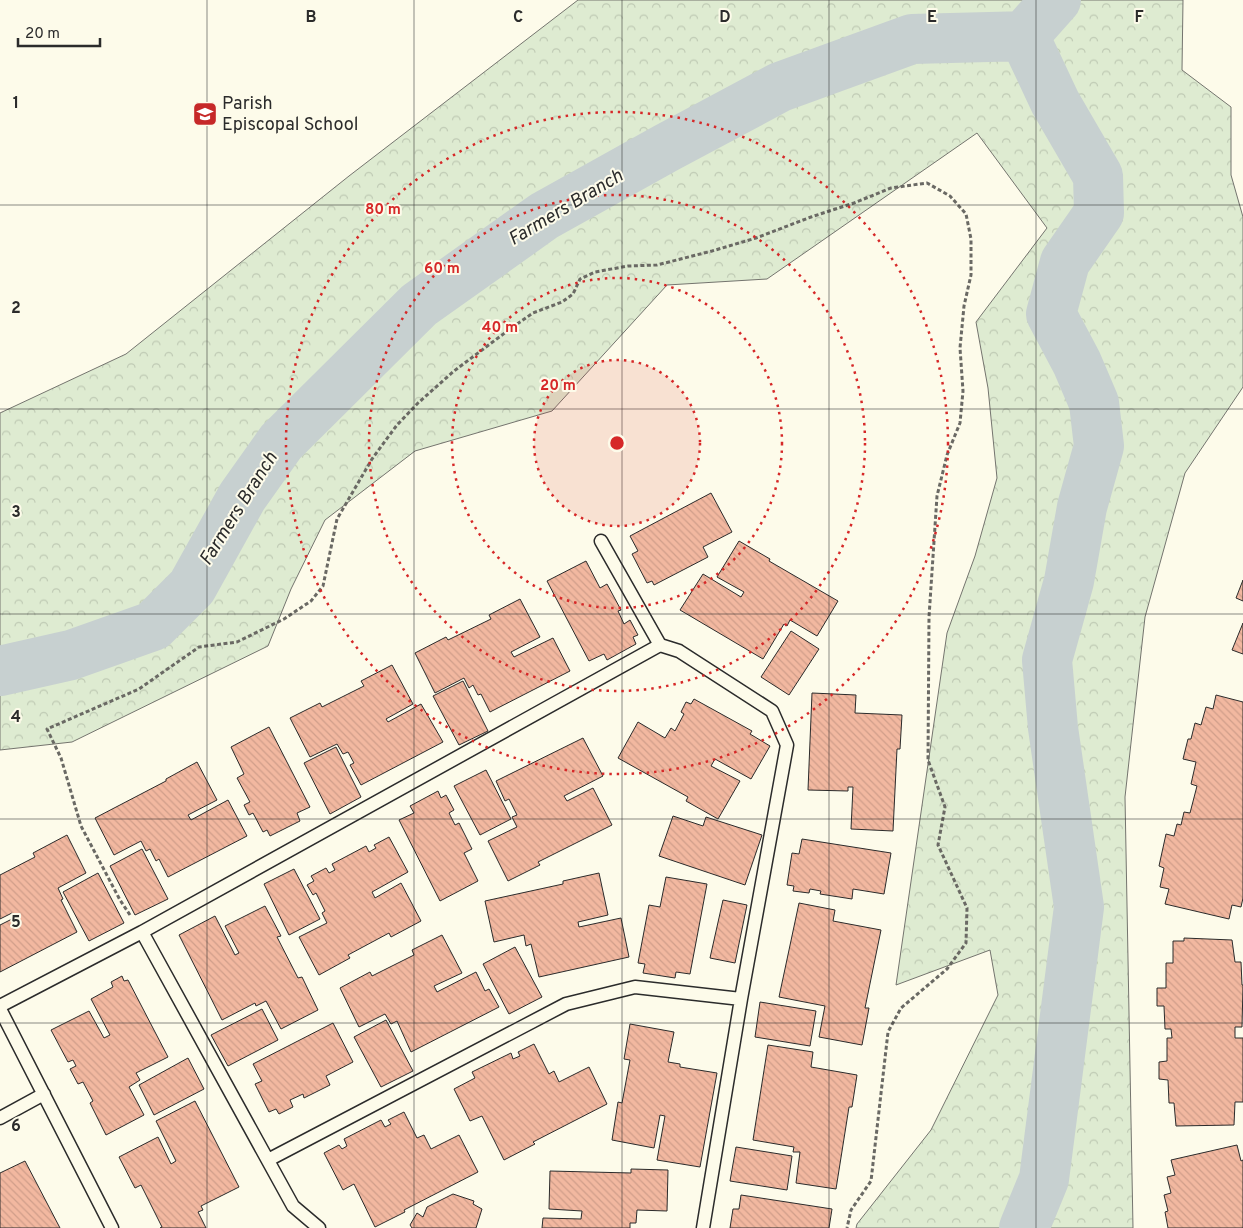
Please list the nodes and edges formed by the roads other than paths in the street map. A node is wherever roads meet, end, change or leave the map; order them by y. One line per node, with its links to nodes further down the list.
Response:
1 (601, 540): 2 (lane)
2 (660, 645): 3 (lane); 4 (lane)
3 (142, 932): 5 (lane); 8 (lane)
4 (740, 999): 8 (lane); 11 (lane)
5 (0, 1007): 6 (lane)
6 (44, 1094): 7 (lane); 9 (lane)
7 (0, 1118)
8 (268, 1160): 10 (lane)
9 (112, 1228)
10 (319, 1228)
11 (703, 1228)

